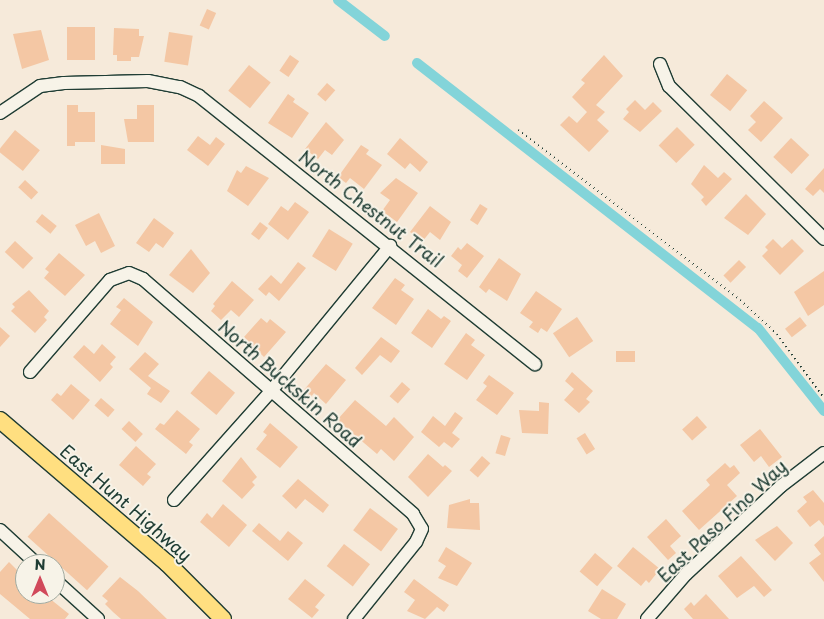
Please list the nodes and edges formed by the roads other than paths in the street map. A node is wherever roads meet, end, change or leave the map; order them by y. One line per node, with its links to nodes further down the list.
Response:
1 (660, 64): 3 (street)
2 (0, 113): 4 (street, North Chestnut Trail)
3 (824, 239)
4 (390, 246): 5 (street, North Chestnut Trail); 7 (street)
5 (535, 364)
6 (30, 372): 7 (street, North Buckskin Road)
7 (271, 391): 10 (street); 16 (street, North Buckskin Road)
8 (0, 420): 15 (main road, East Hunt Highway)
9 (824, 453): 17 (street, East Paso Fino Way)
10 (174, 500)
11 (0, 530): 12 (street)
12 (26, 554)
13 (65, 589): 14 (street)
14 (98, 619)
15 (224, 619)
16 (354, 619)
17 (647, 619)

